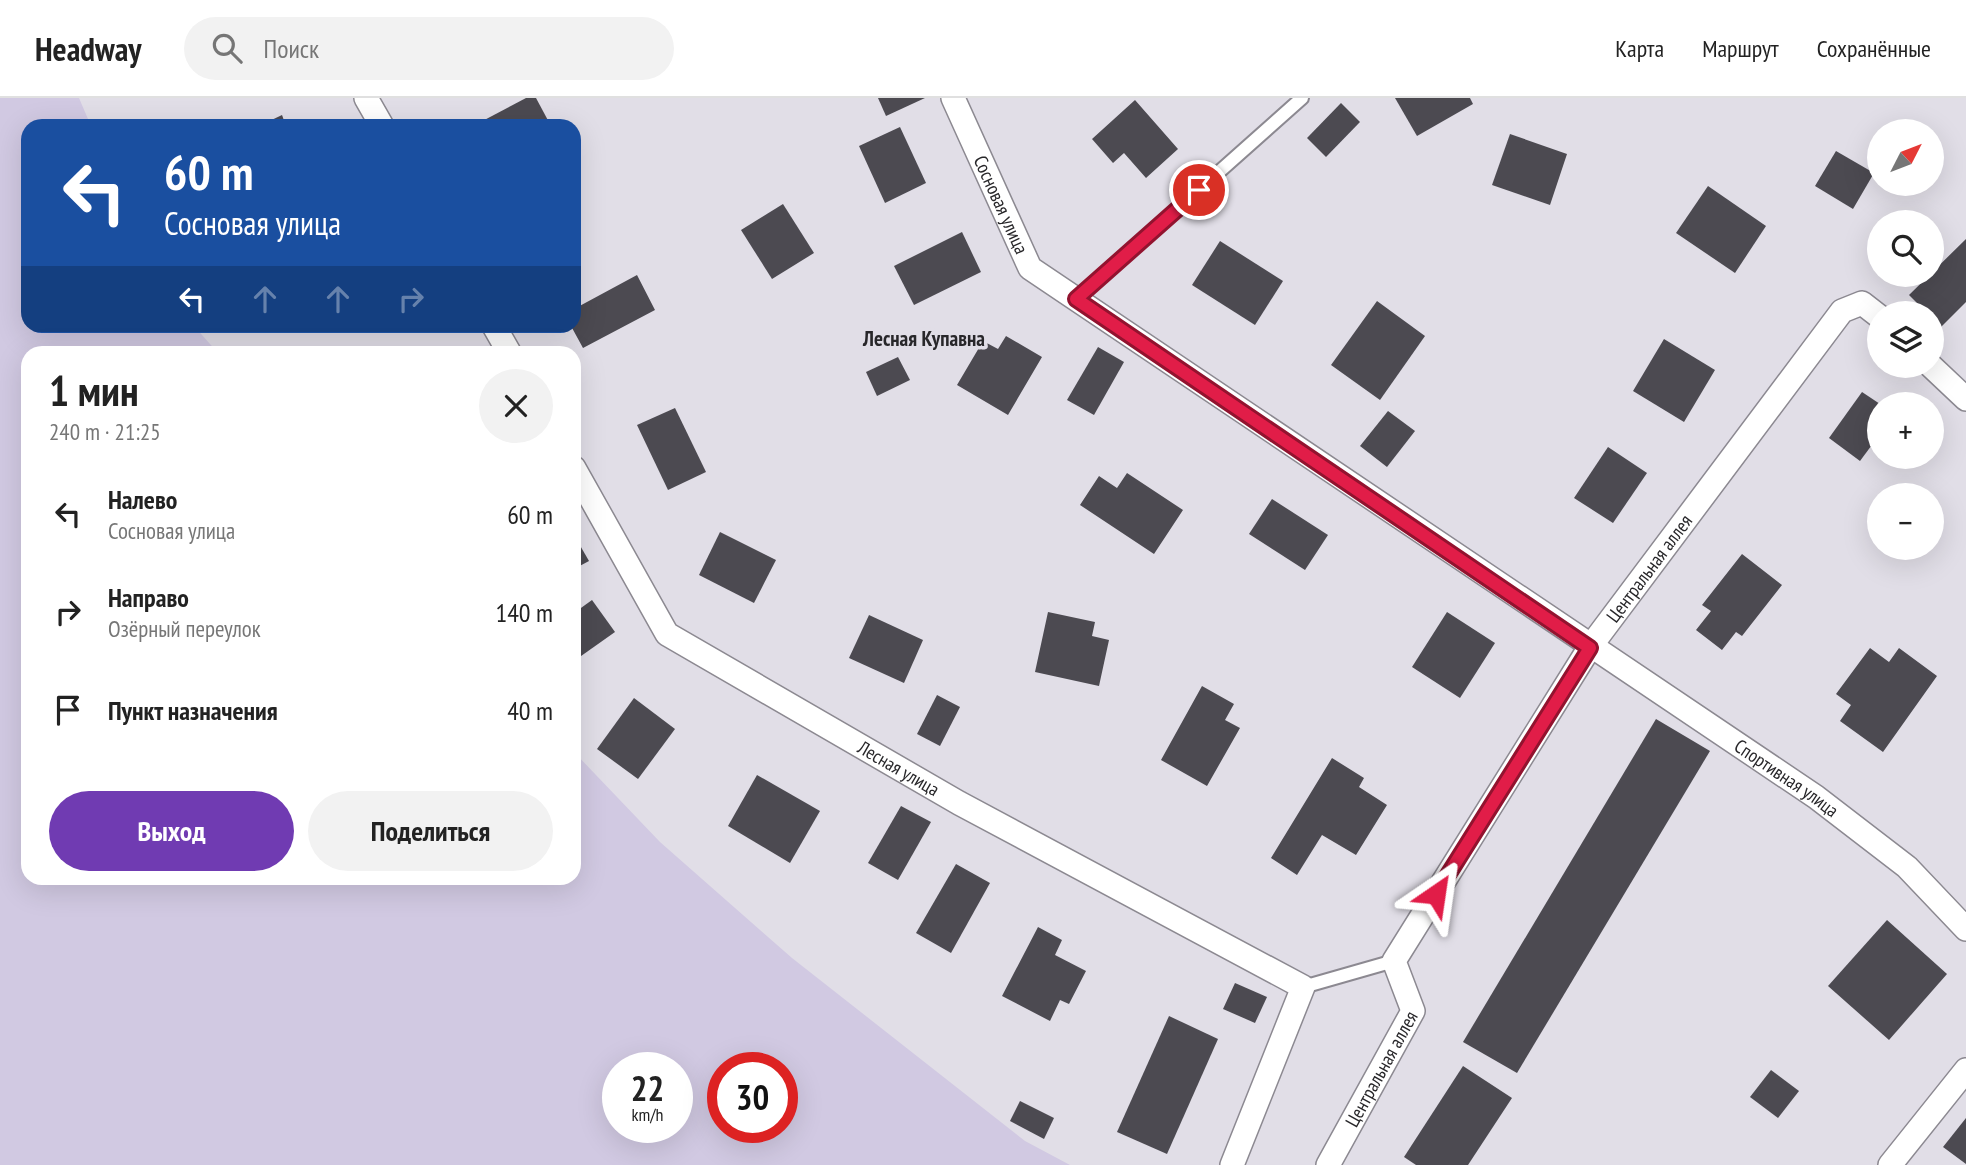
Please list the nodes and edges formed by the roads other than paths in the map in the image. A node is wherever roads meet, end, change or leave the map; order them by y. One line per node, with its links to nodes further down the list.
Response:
1 (366, 98): 4 (street)
2 (953, 98): 5 (street, Сосновая улица)
3 (1302, 98): 5 (lane)
4 (378, 119)
5 (1076, 299): 10 (street, Сосновая улица)
6 (1867, 307): 10 (street, Центральная аллея)
7 (1944, 378): 8 (street)
8 (1966, 399)
9 (581, 480): 13 (street, Лесная улица)
10 (1590, 648): 11 (street, Спортивная улица); 12 (street, Центральная аллея)
11 (1966, 929)
12 (1394, 961): 13 (lane); 16 (street, Центральная аллея)
13 (1303, 987): 15 (street)
14 (1966, 1070): 17 (street)
15 (1232, 1165)
16 (1328, 1165)
17 (1890, 1165)

